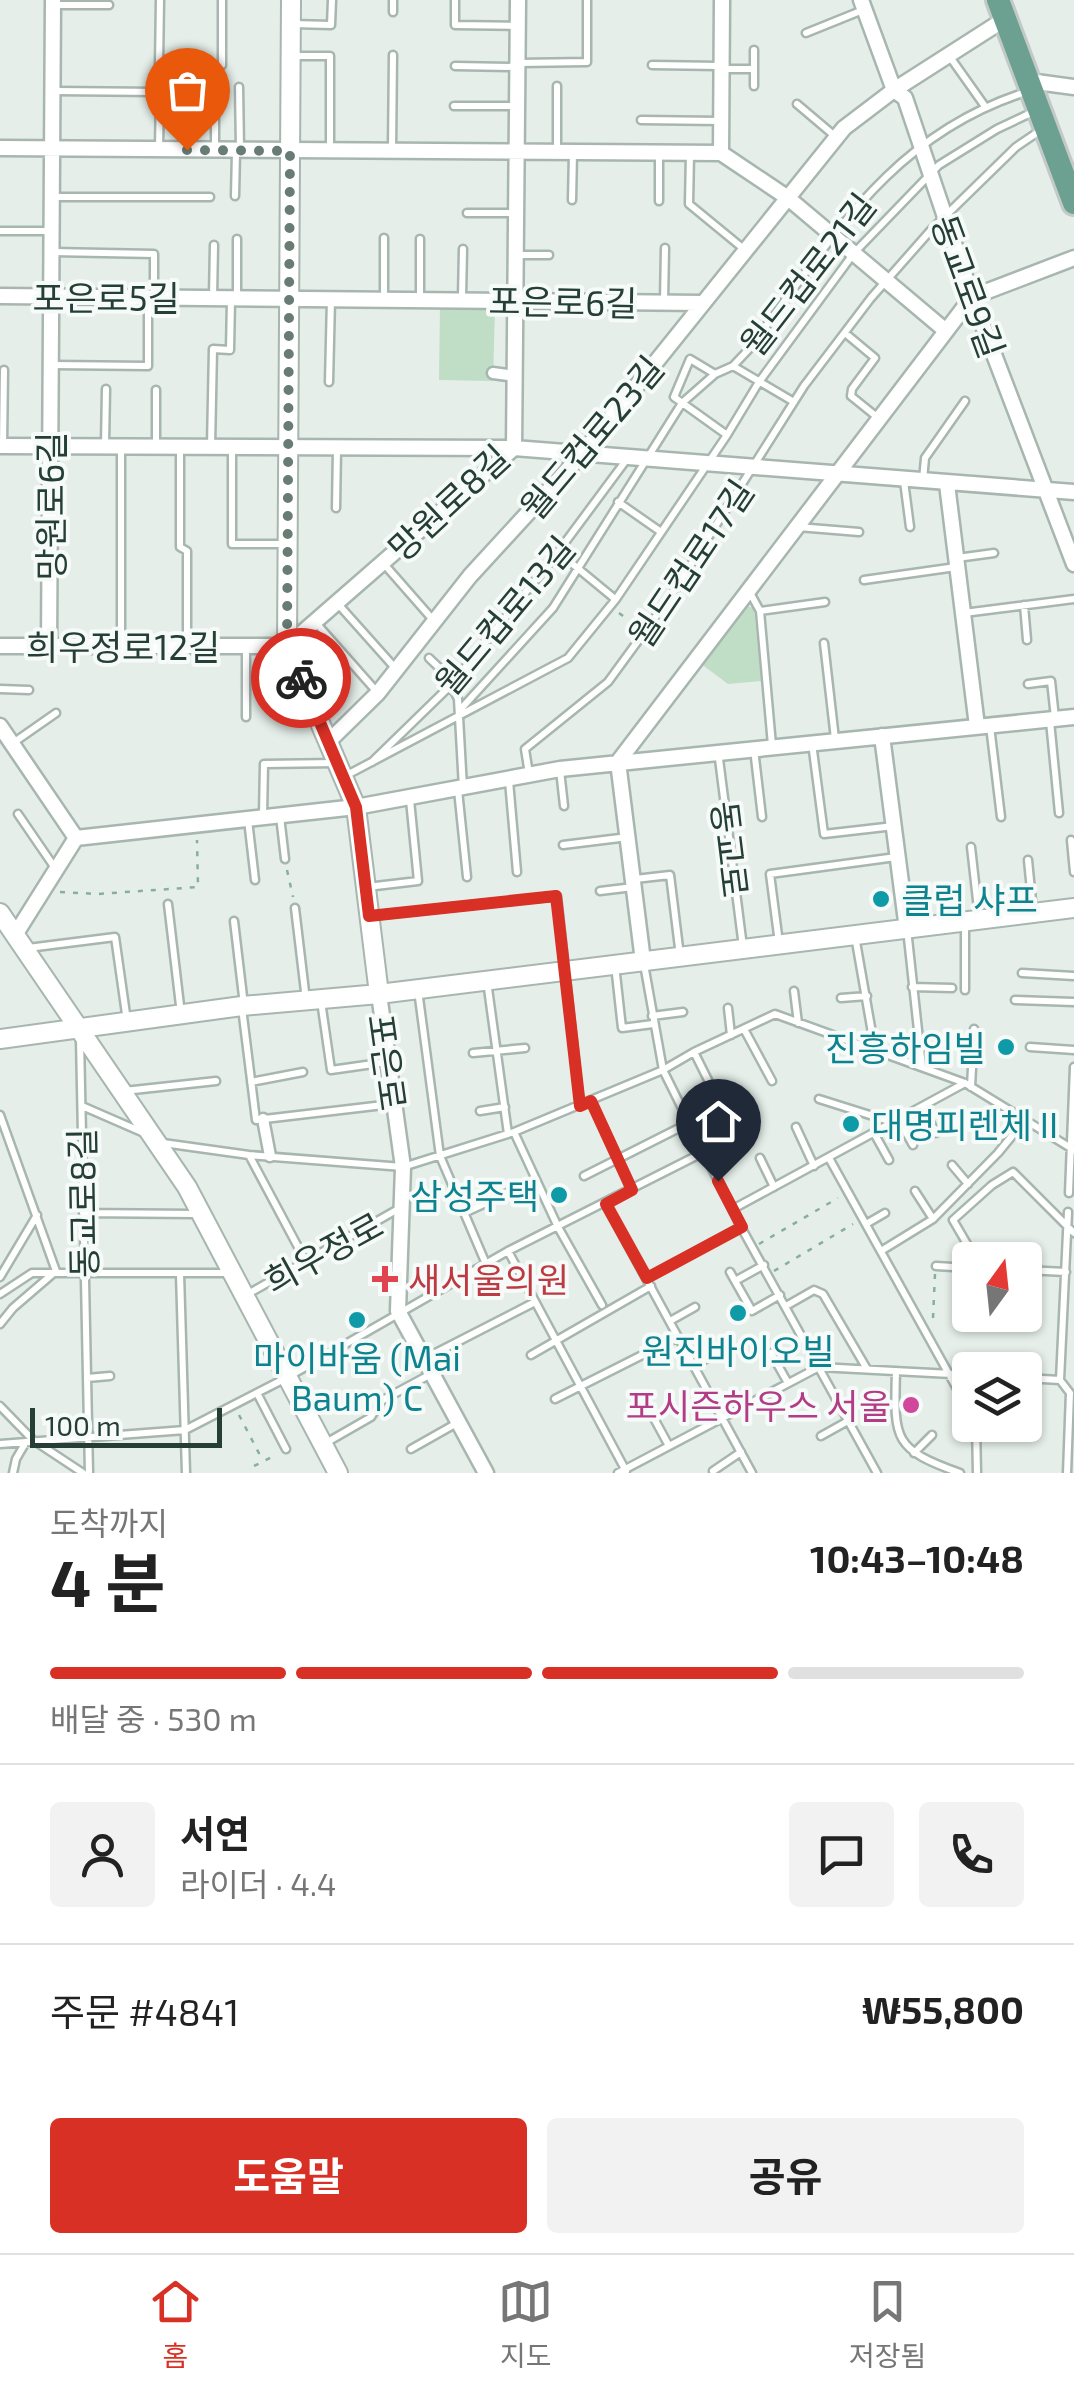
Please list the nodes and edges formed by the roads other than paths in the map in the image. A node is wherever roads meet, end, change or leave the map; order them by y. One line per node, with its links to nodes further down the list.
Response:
1 (160, 0): 24 (lane)
2 (222, 0): 25 (lane)
3 (291, 0): 15 (street, 포은로)
4 (332, 0): 15 (lane)
5 (393, 0): 14 (lane)
6 (455, 0): 16 (lane)
7 (518, 0): 16 (street, 망원로8길)
8 (587, 0): 22 (lane)
9 (722, 0): 27 (street)
10 (52, 2): 11 (lane, 망원로6길); 34 (street, 망원로6길)
11 (109, 5)
12 (863, 5): 17 (lane, 동교로9길); 33 (street, 동교로9길)
13 (1002, 9): 20 (street, 월드컵로23길); 36 (main road)
14 (393, 12)
15 (291, 24): 21 (street, 포은로)
16 (518, 26): 22 (street, 망원로8길)
17 (806, 33)
18 (754, 50): 28 (lane)
19 (394, 55): 52 (lane)
20 (948, 55): 33 (street, 월드컵로23길); 40 (lane)
21 (291, 56): 50 (street, 포은로); 51 (lane)
22 (518, 64): 26 (lane); 39 (street, 망원로8길)
23 (652, 65): 27 (lane)
24 (160, 66)
25 (222, 66)
26 (454, 66)
27 (722, 68): 28 (lane); 42 (street)
28 (754, 69): 30 (lane)
29 (557, 86): 54 (lane)
30 (754, 86)
31 (240, 87): 49 (lane)
32 (1074, 87): 36 (street)
33 (894, 90): 43 (street, 월드컵로23길); 44 (street, 동교로9길)
34 (53, 91): 46 (street, 망원로6길); 47 (lane)
35 (215, 91): 48 (lane)
36 (1036, 102): 40 (lane, 월드컵로21길); 58 (lane); 65 (main road); 68 (lane, 월드컵로17길)
37 (797, 104): 43 (lane)
38 (454, 106): 39 (lane)
39 (517, 106): 53 (street, 망원로8길)
40 (984, 106): 44 (lane, 월드컵로21길)
41 (641, 120): 42 (lane)
42 (721, 121): 57 (street)
43 (837, 138): 62 (street, 월드컵로23길)
44 (920, 146): 58 (street, 동교로9길); 71 (lane, 월드컵로21길)
45 (0, 148): 46 (street)
46 (53, 148): 47 (street); 60 (street, 망원로6길)
47 (159, 150): 48 (street)
48 (215, 150): 49 (street)
49 (238, 150): 50 (street); 59 (lane)
50 (290, 151): 51 (street); 91 (street, 포은로)
51 (330, 151): 52 (street)
52 (392, 151): 53 (street)
53 (517, 151): 54 (street); 67 (street, 망원로8길)
54 (565, 151): 55 (street); 63 (lane)
55 (659, 152): 56 (street); 64 (lane)
56 (690, 152): 57 (street); 78 (lane)
57 (720, 153): 62 (street)
58 (930, 175): 68 (street, 동교로9길); 80 (lane)
59 (235, 196)
60 (52, 197): 61 (lane); 70 (street, 망원로6길)
61 (210, 198)
62 (788, 198): 71 (street); 78 (street, 월드컵로23길)
63 (572, 200)
64 (659, 201)
65 (1074, 203)
66 (467, 213): 67 (lane)
67 (517, 214): 81 (street, 망원로8길)
68 (944, 218): 84 (lane, 월드컵로17길); 87 (street, 동교로9길)
69 (0, 231): 70 (lane)
70 (52, 231): 79 (street, 망원로6길)
71 (831, 235): 80 (street); 102 (lane, 월드컵로21길)
72 (384, 238): 93 (lane)
73 (420, 238): 94 (lane)
74 (237, 240): 90 (lane)
75 (214, 245): 89 (lane, 포은로5길)
76 (665, 248): 97 (lane, 포은로6길)
77 (463, 249): 95 (lane, 포은로6길)
78 (744, 250): 98 (street, 월드컵로23길)
79 (52, 252): 86 (street, 망원로6길); 88 (lane)
80 (854, 253): 84 (street); 108 (lane)
81 (517, 255): 82 (lane); 96 (street, 망원로8길)
82 (549, 255)
83 (1074, 258): 87 (street)
84 (887, 282): 99 (street); 100 (lane, 월드컵로17길)
85 (0, 296): 86 (street, 포은로5길)
86 (51, 297): 88 (street, 포은로5길); 101 (street, 망원로6길)
87 (972, 297): 99 (street); 135 (street, 동교로9길)
88 (151, 298): 89 (street, 포은로5길); 101 (lane)
89 (213, 298): 90 (street, 포은로5길)
90 (234, 298): 91 (street, 포은로5길); 121 (lane)
91 (290, 298): 92 (street, 포은로6길); 123 (street, 포은로)
92 (331, 298): 93 (street, 포은로6길); 107 (lane)
93 (384, 299): 94 (street, 포은로6길)
94 (420, 299): 95 (street, 포은로6길)
95 (462, 300): 96 (street, 포은로6길)
96 (516, 300): 97 (street, 포은로6길); 106 (street, 망원로8길)
97 (664, 302): 98 (street, 포은로6길)
98 (702, 303): 126 (street, 월드컵로23길)
99 (946, 330): 114 (street)
100 (845, 333): 112 (lane, 월드컵로17길); 114 (lane)
101 (52, 365): 117 (street, 망원로6길)
102 (734, 366): 105 (lane, 월드컵로21길); 108 (lane, 월드컵로21길)
103 (4, 370): 116 (lane)
104 (494, 373): 106 (street)
105 (715, 374): 113 (lane, 월드컵로21길); 113 (lane, 월드컵로21길)
106 (515, 376): 125 (street, 망원로8길)
107 (329, 382)
108 (759, 382): 112 (lane, 월드컵로21길); 115 (lane)
109 (106, 389): 118 (lane)
110 (156, 390): 119 (lane)
111 (965, 401): 133 (lane)
112 (794, 402): 130 (lane, 월드컵로17길)
113 (682, 403): 115 (lane); 128 (lane, 월드컵로21길)
114 (879, 418): 131 (street)
115 (727, 435): 129 (lane)
116 (2, 446): 117 (street)
117 (51, 446): 118 (street); 164 (street, 망원로6길)
118 (113, 447): 119 (street); 165 (lane)
119 (156, 447): 120 (street)
120 (180, 447): 121 (street); 168 (lane)
121 (211, 447): 122 (street)
122 (232, 447): 123 (street); 143 (lane)
123 (289, 447): 124 (street); 143 (street, 포은로)
124 (337, 448): 125 (street); 138 (lane)
125 (514, 448): 126 (street); 146 (street, 망원로8길)
126 (582, 454): 127 (street); 159 (street, 월드컵로23길)
127 (628, 458): 128 (street); 144 (lane, 월드컵로13길)
128 (647, 459): 129 (street); 137 (lane, 월드컵로21길)
129 (707, 464): 130 (street); 141 (lane)
130 (755, 467): 131 (street); 195 (lane, 월드컵로17길)
131 (836, 474): 132 (street); 139 (street)
132 (904, 480): 133 (street); 140 (lane)
133 (923, 482): 134 (street)
134 (947, 484): 135 (street); 147 (street)
135 (1047, 492): 136 (street); 148 (street, 동교로9길)
136 (1074, 492)
137 (618, 502): 141 (lane); 149 (lane, 월드컵로21길)
138 (336, 508)
139 (796, 527): 142 (lane); 151 (street)
140 (910, 527)
141 (661, 532): 152 (lane)
142 (859, 532)
143 (288, 544): 167 (street, 포은로)
144 (558, 552): 149 (lane); 171 (lane, 월드컵로13길)
145 (994, 554): 147 (lane)
146 (383, 563): 155 (street, 망원로8길); 159 (lane)
147 (957, 563): 150 (lane); 158 (street)
148 (1074, 564)
149 (579, 569): 152 (lane); 177 (lane, 월드컵로21길)
150 (864, 580)
151 (748, 590): 157 (lane); 191 (street)
152 (616, 599): 177 (lane)
153 (1074, 599): 156 (lane)
154 (825, 602): 157 (lane)
155 (337, 603): 160 (street, 망원로8길); 170 (lane)
156 (1024, 606): 158 (lane); 161 (lane)
157 (760, 611): 188 (lane)
158 (963, 613): 182 (street)
159 (434, 621): 170 (street, 월드컵로23길)
160 (315, 622): 167 (street, 망원로8길); 175 (lane)
161 (1027, 640)
162 (824, 644): 184 (lane)
163 (0, 646): 164 (street, 희우정로12길)
164 (49, 646): 165 (street, 희우정로12길)
165 (121, 646): 168 (street, 희우정로12길)
166 (246, 646): 167 (street, 희우정로12길); 168 (street, 희우정로12길); 178 (lane, 희우정로12길)
167 (287, 646): 185 (street, 포은로)
168 (187, 647)
169 (429, 658): 171 (lane)
170 (397, 670): 175 (street, 월드컵로23길)
171 (452, 684): 177 (lane); 192 (lane, 월드컵로13길)
172 (1028, 684): 180 (lane)
173 (0, 690): 174 (lane)
174 (29, 690)
175 (378, 693): 185 (street, 월드컵로23길)
176 (56, 713): 187 (lane)
177 (459, 715): 192 (lane); 197 (lane)
178 (246, 718)
179 (1074, 718): 180 (street)
180 (1053, 719): 182 (street); 201 (lane)
181 (0, 726): 187 (street)
182 (983, 726): 183 (street); 205 (lane)
183 (882, 736): 184 (street); 207 (street)
184 (835, 740): 186 (street)
185 (328, 742): 194 (street, 포은로)
186 (812, 742): 188 (street); 207 (lane)
187 (12, 744): 209 (street)
188 (772, 746): 189 (street)
189 (754, 748): 190 (street); 204 (lane)
190 (718, 750): 191 (street); 236 (lane, 동교로)
191 (618, 762): 193 (street); 208 (street)
192 (371, 764): 194 (lane)
193 (560, 768): 195 (street); 199 (lane)
194 (340, 770): 200 (street, 포은로); 206 (lane)
195 (530, 775): 196 (street)
196 (508, 780): 197 (street); 217 (lane)
197 (460, 790): 198 (street); 219 (lane)
198 (410, 798): 200 (street); 222 (lane)
199 (564, 806)
200 (356, 807): 203 (street); 222 (street, 포은로)
201 (1060, 813)
202 (18, 814): 216 (lane)
203 (280, 815): 206 (street); 214 (lane)
204 (762, 817)
205 (1001, 817)
206 (255, 818): 209 (street); 220 (lane)
207 (894, 826): 213 (street)
208 (629, 837): 211 (lane); 221 (street)
209 (76, 838): 216 (street)
210 (1071, 840): 218 (lane)
211 (563, 846)
212 (971, 847): 231 (lane)
213 (898, 857): 232 (street); 235 (lane, 동교로)
214 (285, 859)
215 (1028, 860): 227 (lane)
216 (56, 868): 234 (street)
217 (518, 872)
218 (1074, 872)
219 (467, 877)
220 (255, 880)
221 (634, 883): 223 (lane); 237 (lane, 동교로); 238 (street)
222 (366, 887): 229 (street, 포은로)
223 (600, 891)
224 (168, 904): 258 (lane)
225 (295, 908): 252 (lane)
226 (1074, 908): 227 (street, 동교로)
227 (1034, 912): 231 (street, 동교로)
228 (0, 913): 234 (street, 희우정로)
229 (369, 916): 240 (lane); 249 (street, 포은로)
230 (234, 920): 255 (lane)
231 (972, 920): 232 (street, 동교로); 247 (lane)
232 (907, 929): 233 (street, 동교로); 244 (lane)
233 (855, 935): 235 (street, 동교로); 250 (lane)
234 (20, 942): 260 (lane); 262 (street, 희우정로)
235 (779, 944): 236 (street, 동교로)
236 (743, 948): 237 (street, 동교로)
237 (680, 957): 238 (street, 동교로)
238 (644, 961): 239 (street, 동교로); 259 (lane)
239 (615, 965): 240 (street, 동교로); 259 (lane)
240 (566, 970): 243 (street, 동교로); 288 (lane)
241 (1022, 974): 242 (lane)
242 (1074, 976)
243 (487, 980): 246 (street, 동교로); 271 (lane)
244 (912, 987): 245 (lane); 276 (lane)
245 (952, 988)
246 (418, 989): 249 (street, 동교로); 308 (lane)
247 (965, 990)
248 (794, 991): 261 (lane)
249 (378, 994): 252 (street, 동교로); 274 (street, 포은로)
250 (866, 996): 251 (lane); 269 (lane)
251 (841, 998)
252 (314, 1000): 255 (street, 동교로); 274 (lane)
253 (1015, 1000): 254 (lane)
254 (1074, 1002)
255 (243, 1006): 258 (street, 동교로); 281 (lane)
256 (728, 1008): 265 (lane)
257 (683, 1012): 259 (lane)
258 (181, 1015): 260 (street, 동교로)
259 (653, 1020): 277 (lane)
260 (127, 1022): 262 (street, 동교로)
261 (798, 1022): 264 (lane); 269 (lane)
262 (80, 1028): 266 (street, 동교로); 283 (street, 희우정로); 287 (lane, 동교로8길)
263 (974, 1028): 282 (lane)
264 (744, 1029): 265 (lane); 280 (lane)
265 (731, 1035): 272 (lane)
266 (0, 1038)
267 (1030, 1047): 270 (lane)
268 (526, 1048): 271 (lane)
269 (874, 1050): 276 (lane)
270 (1074, 1050)
271 (498, 1051): 273 (lane); 289 (lane)
272 (694, 1052): 277 (lane); 296 (lane)
273 (473, 1054)
274 (387, 1062): 286 (street, 포은로)
275 (1074, 1066): 304 (lane)
276 (922, 1068): 282 (lane)
277 (662, 1070): 285 (lane); 297 (lane)
278 (302, 1072): 281 (lane)
279 (216, 1081): 283 (lane)
280 (772, 1081)
281 (251, 1082): 293 (lane)
282 (968, 1086): 290 (lane); 294 (lane)
283 (123, 1091): 302 (street, 희우정로)
284 (819, 1099): 295 (lane)
285 (591, 1101): 288 (lane); 311 (lane)
286 (392, 1104): 293 (lane); 315 (street, 포은로)
287 (81, 1106): 302 (lane); 327 (lane, 동교로8길)
288 (580, 1106): 299 (lane)
289 (505, 1107): 291 (lane); 299 (lane)
290 (922, 1107): 295 (lane); 301 (lane)
291 (480, 1111)
292 (0, 1114): 331 (lane)
293 (263, 1119): 307 (street)
294 (1025, 1120): 304 (lane); 318 (lane)
295 (896, 1121): 300 (lane); 303 (lane)
296 (729, 1122)
297 (689, 1123): 305 (lane); 311 (lane)
298 (796, 1127): 314 (lane)
299 (512, 1133): 308 (lane); 317 (lane)
300 (874, 1133): 310 (lane); 312 (lane)
301 (936, 1133)
302 (156, 1140): 306 (lane); 329 (street, 희우정로)
303 (913, 1145)
304 (1072, 1150): 322 (lane)
305 (704, 1152): 320 (lane); 325 (lane)
306 (249, 1156): 307 (lane); 340 (lane)
307 (270, 1156): 315 (lane)
308 (440, 1156): 315 (lane); 330 (lane)
309 (760, 1158): 319 (lane)
310 (829, 1158): 314 (lane); 333 (lane)
311 (618, 1160): 316 (lane); 320 (lane)
312 (889, 1160)
313 (952, 1165): 318 (lane)
314 (814, 1166): 319 (lane)
315 (403, 1167): 324 (street, 포은로)
316 (584, 1176)
317 (536, 1180): 330 (lane); 334 (lane)
318 (968, 1184): 332 (lane)
319 (774, 1187): 325 (lane)
320 (632, 1190): 323 (lane)
321 (915, 1191): 332 (lane)
322 (1069, 1192)
323 (606, 1204): 334 (lane); 354 (lane)
324 (402, 1208): 340 (lane, 희우정로); 362 (street, 포은로)
325 (733, 1209): 335 (lane)
326 (1068, 1212): 336 (lane)
327 (83, 1213): 329 (lane); 347 (lane, 동교로8길)
328 (885, 1213): 333 (lane)
329 (201, 1214): 348 (street, 희우정로)
330 (464, 1214): 341 (lane)
331 (37, 1215): 346 (lane); 352 (lane)
332 (933, 1218): 338 (lane)
333 (864, 1221): 338 (lane)
334 (558, 1227): 339 (lane); 359 (lane)
335 (742, 1227): 342 (lane); 354 (lane)
336 (1071, 1230): 337 (lane); 350 (lane)
337 (966, 1242)
338 (882, 1251): 376 (lane)
339 (508, 1252): 341 (lane); 358 (lane)
340 (305, 1260): 357 (lane, 희우정로)
341 (486, 1264): 362 (lane)
342 (764, 1265): 353 (lane); 356 (lane)
343 (936, 1266): 344 (lane)
344 (952, 1267)
345 (1042, 1271): 350 (lane)
346 (56, 1272): 347 (lane); 355 (lane); 364 (lane)
347 (84, 1272): 351 (lane); 379 (lane, 동교로8길)
348 (232, 1272): 351 (lane); 357 (street, 희우정로)
349 (730, 1272): 353 (lane)
350 (1066, 1272): 381 (lane)
351 (180, 1274): 392 (lane)
352 (0, 1277)
353 (735, 1281): 356 (lane)
354 (649, 1282): 363 (lane); 366 (lane)
355 (0, 1294)
356 (780, 1295): 360 (lane)
357 (245, 1296): 378 (street, 희우정로)
358 (535, 1302): 366 (lane); 370 (lane)
359 (602, 1304)
360 (786, 1306): 372 (lane); 373 (lane)
361 (696, 1307): 363 (lane)
362 (398, 1312): 370 (street, 포은로); 378 (lane)
363 (670, 1321): 365 (lane)
364 (0, 1324)
365 (678, 1336): 371 (lane); 383 (lane)
366 (556, 1341): 369 (lane); 383 (lane)
367 (721, 1350): 371 (lane)
368 (771, 1352): 382 (lane)
369 (530, 1355)
370 (423, 1360): 375 (street, 포은로)
371 (694, 1366): 389 (lane)
372 (819, 1366): 373 (lane); 382 (lane); 390 (lane)
373 (867, 1369): 374 (lane)
374 (896, 1371): 376 (lane); 404 (lane)
375 (431, 1374): 391 (street, 포은로); 399 (lane)
376 (951, 1374)
377 (110, 1376): 379 (lane)
378 (288, 1377): 384 (lane); 399 (street, 희우정로)
379 (86, 1378): 393 (lane, 동교로8길)
380 (1042, 1379): 381 (lane)
381 (1060, 1380): 385 (lane)
382 (788, 1383): 389 (lane)
383 (580, 1385): 386 (lane); 406 (lane)
384 (257, 1393): 392 (lane); 402 (lane)
385 (1072, 1394): 416 (lane)
386 (555, 1399)
387 (0, 1406): 396 (lane, 동교로8길)
388 (650, 1411): 400 (lane)
389 (722, 1418): 400 (lane); 403 (lane)
390 (848, 1421): 395 (lane); 413 (lane)
391 (458, 1423): 401 (lane); 411 (street, 포은로)
392 (185, 1430): 393 (lane); 409 (lane)
393 (88, 1435): 396 (lane); 408 (lane, 동교로8길)
394 (932, 1435): 404 (lane)
395 (822, 1436)
396 (30, 1441): 398 (lane); 407 (lane); 408 (lane, 동교로8길)
397 (976, 1442): 415 (lane)
398 (0, 1444)
399 (323, 1444): 410 (street, 희우정로)
400 (669, 1446): 406 (lane)
401 (411, 1448)
402 (286, 1449)
403 (741, 1452): 405 (lane); 412 (lane)
404 (914, 1453): 414 (lane)
405 (713, 1470)
406 (624, 1472)
407 (13, 1473)
408 (86, 1473)
409 (186, 1473)
410 (338, 1473)
411 (486, 1473)
412 (752, 1473)
413 (876, 1473)
414 (960, 1473)
415 (976, 1473)
416 (1067, 1473)

